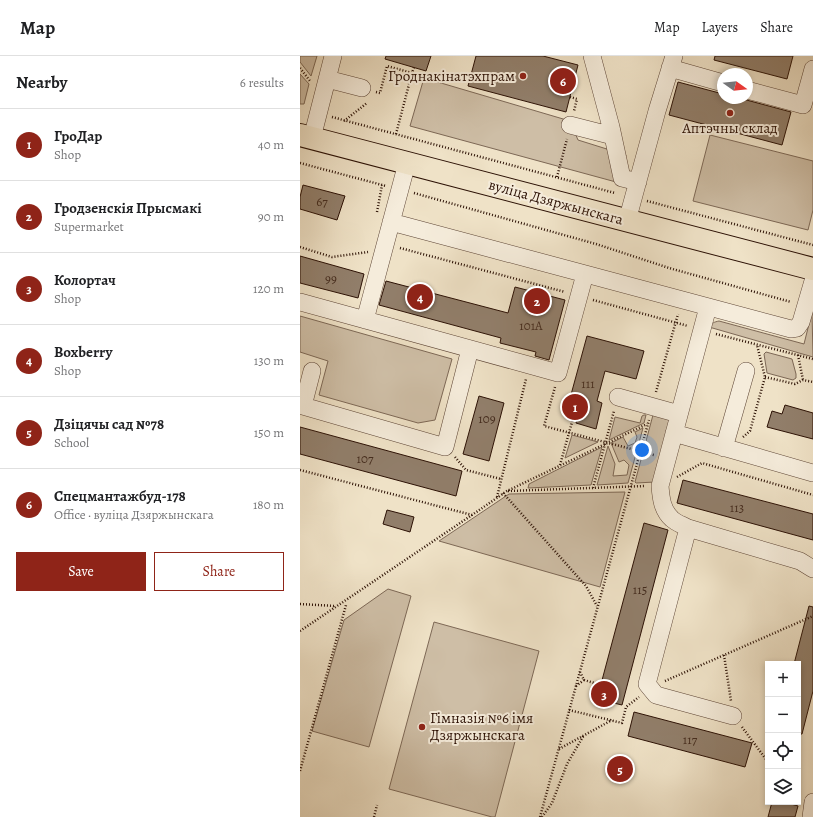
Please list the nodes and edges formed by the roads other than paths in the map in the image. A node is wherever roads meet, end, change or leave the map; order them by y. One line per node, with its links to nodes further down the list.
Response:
1 (333, 56): 6 (lane)
2 (592, 56): 11 (lane)
3 (672, 62): 5 (lane); 13 (lane)
4 (813, 69): 7 (lane)
5 (717, 81)
6 (320, 82): 8 (lane); 10 (lane)
7 (753, 92)
8 (368, 96)
9 (570, 126): 11 (lane)
10 (306, 136): 12 (main road, вуліца Дзяржынскага)
11 (613, 136): 13 (lane)
12 (407, 163): 14 (main road, вуліца Дзяржынскага); 15 (lane)
13 (636, 190): 14 (lane)
14 (627, 221): 16 (main road, вуліца Дзяржынскага)
15 (392, 222): 17 (lane); 21 (lane)
16 (813, 269)
17 (585, 274): 20 (lane); 22 (lane)
18 (813, 281): 20 (lane)
19 (300, 302): 21 (lane)
20 (708, 307): 26 (lane)
21 (365, 320): 22 (lane)
22 (470, 349): 23 (lane)
23 (312, 371)
24 (746, 371): 28 (lane)
25 (618, 397): 26 (lane)
26 (679, 414): 27 (lane)
27 (674, 433): 28 (lane); 30 (lane)
28 (726, 448): 29 (lane)
29 (813, 473)
30 (688, 528): 31 (lane); 32 (lane)
31 (813, 569)
32 (733, 716)
33 (813, 802): 34 (lane)
34 (811, 817)

